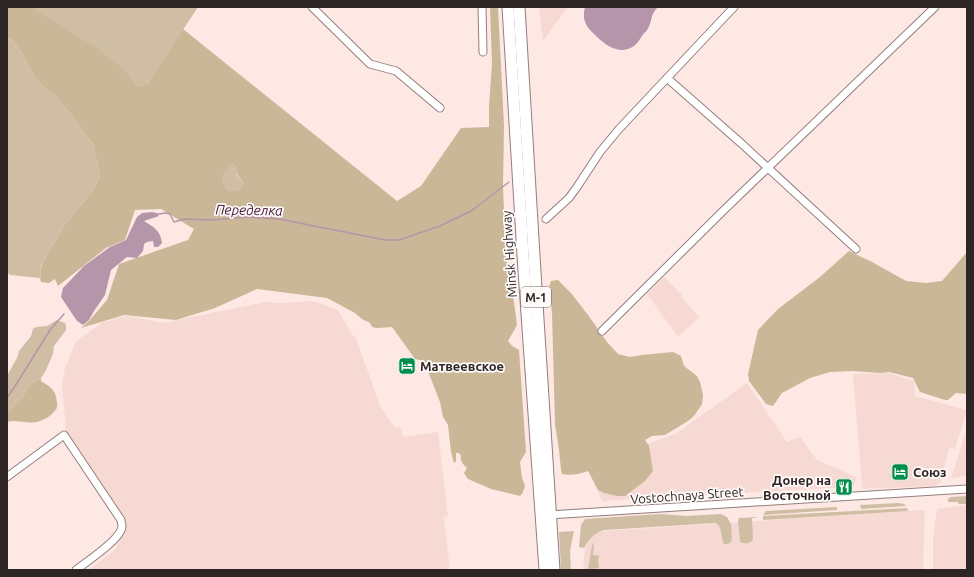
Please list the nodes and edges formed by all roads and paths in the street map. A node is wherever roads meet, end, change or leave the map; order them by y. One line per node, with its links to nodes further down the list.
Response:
1 (312, 7): 9 (street)
2 (482, 7): 7 (street)
3 (508, 7): 16 (highway, Minsk Highway / М-1)
4 (519, 7): 16 (highway, Minsk Highway / М-1)
5 (734, 7): 8 (street)
6 (935, 7): 10 (street)
7 (483, 52)
8 (667, 78): 10 (street); 11 (street)
9 (440, 108)
10 (768, 168): 12 (street); 13 (street)
11 (546, 219)
12 (856, 249)
13 (602, 331)
14 (7, 477): 17 (street)
15 (967, 489): 16 (street, Vostochnaya Street)
16 (547, 515): 18 (highway, Minsk Highway / М-1); 19 (highway, М-1)
17 (76, 570)
18 (545, 570)
19 (554, 570)

